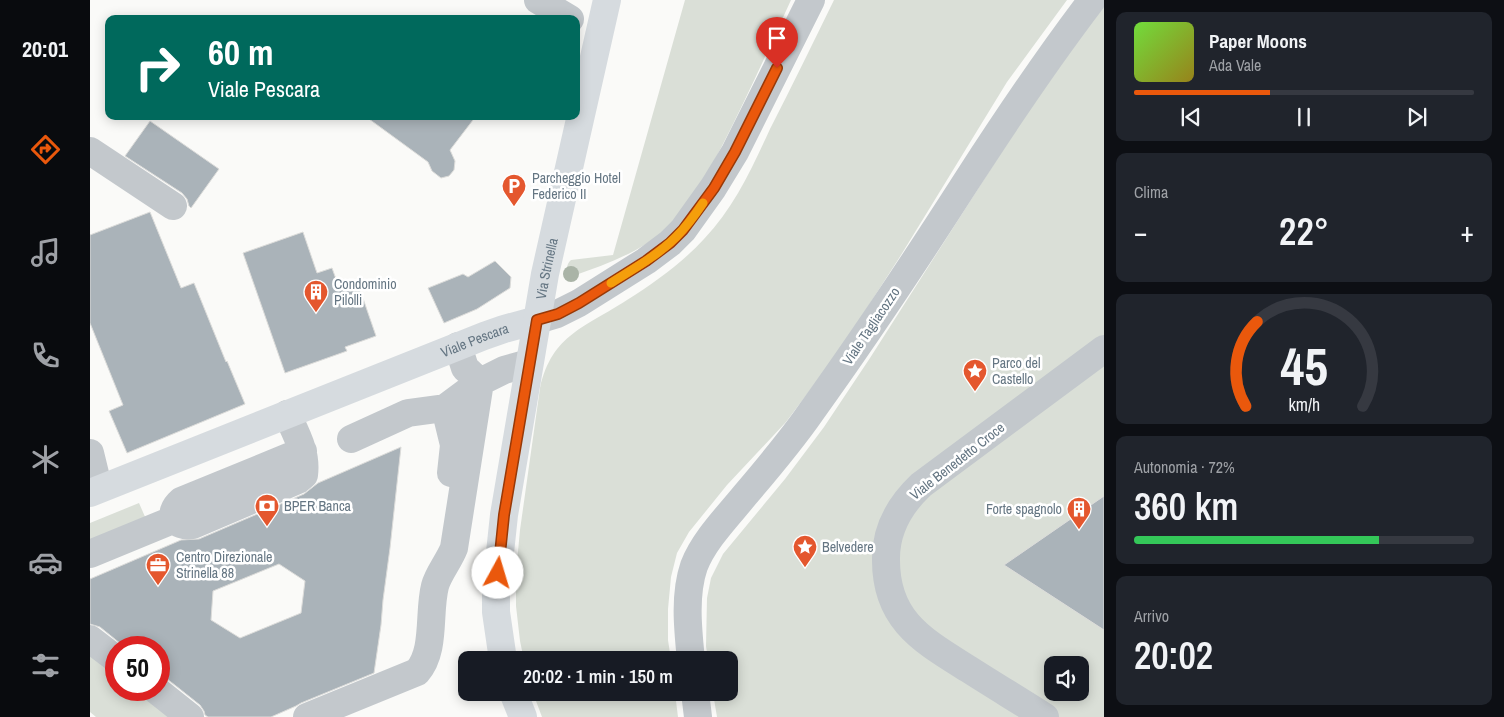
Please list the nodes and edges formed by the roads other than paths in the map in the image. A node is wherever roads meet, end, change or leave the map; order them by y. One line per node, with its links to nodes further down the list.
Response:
1 (538, 0): 5 (street)
2 (607, 0): 6 (main road, Via Strinella)
3 (811, 0): 11 (street, Viale Pescara)
4 (1092, 0): 26 (street, Viale Tagliacozzo)
5 (563, 15)
6 (588, 26): 7 (main road, Via Strinella)
7 (580, 74)
8 (572, 120): 11 (main road, Via Strinella)
9 (90, 151): 10 (street)
10 (173, 206)
11 (537, 320): 12 (main road, Viale Pescara); 14 (main road, Via Strinella)
12 (458, 346): 15 (street); 17 (main road, Viale Pescara)
13 (1104, 349): 34 (street, Viale Benedetto Croce)
14 (529, 363): 15 (street); 25 (main road, Via Strinella)
15 (480, 382): 16 (street); 31 (street)
16 (445, 408): 18 (street); 21 (street)
17 (287, 414): 20 (main road, Viale Pescara); 22 (street)
18 (352, 439)
19 (90, 453): 20 (street)
20 (97, 488)
21 (443, 552)
22 (90, 554)
23 (90, 639): 24 (street)
24 (105, 651)
25 (501, 651)
26 (690, 651)
27 (170, 701): 30 (street)
28 (517, 701): 32 (main road)
29 (696, 701): 33 (street)
30 (190, 717)
31 (307, 717)
32 (523, 717)
33 (698, 717)
34 (1045, 717)

